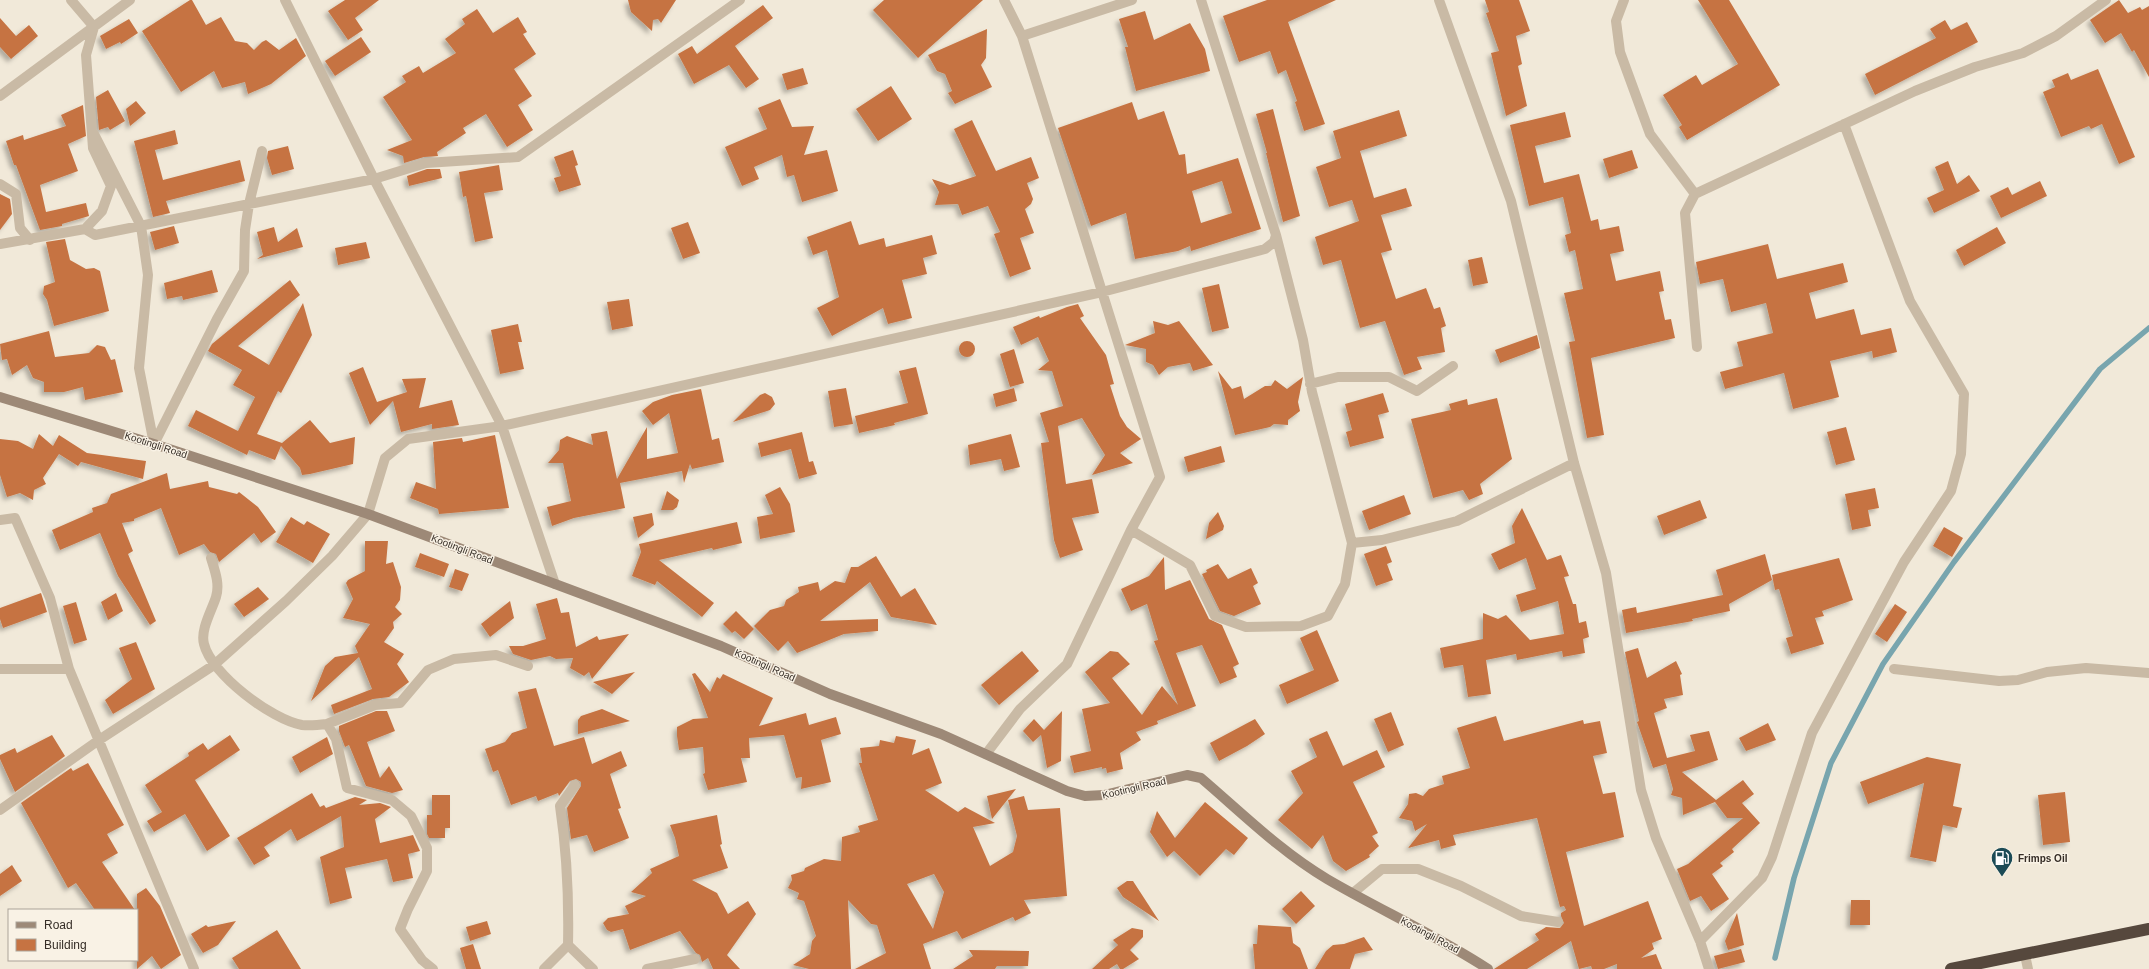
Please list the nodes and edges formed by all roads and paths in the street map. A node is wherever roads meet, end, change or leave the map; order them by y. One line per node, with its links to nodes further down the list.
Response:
1 (71, 0): 11 (street)
2 (130, 0): 11 (street)
3 (285, 0): 17 (street)
4 (740, 0): 17 (street)
5 (1004, 0): 12 (street)
6 (1132, 0): 12 (street)
7 (1201, 0): 23 (street)
8 (1439, 0): 33 (street)
9 (1624, 0): 19 (street)
10 (2106, 0): 14 (street)
11 (94, 27): 13 (street); 15 (street)
12 (1022, 36): 26 (street)
13 (0, 96)
14 (1844, 124): 19 (street); 54 (street)
15 (92, 131): 21 (street); 22 (street)
16 (262, 151): 20 (street)
17 (374, 179): 20 (street); 31 (street)
18 (0, 184): 24 (street)
19 (1695, 194): 27 (street)
20 (249, 204): 21 (street); 32 (street)
21 (141, 226): 22 (street); 32 (street)
22 (85, 229): 24 (street)
23 (1276, 235): 26 (street); 29 (street)
24 (30, 240): 25 (street)
25 (0, 244)
26 (1102, 292): 31 (street); 36 (street)
27 (1697, 347)
28 (1453, 366): 29 (street)
29 (1310, 384): 37 (street)
30 (0, 397): 32 (street, Kootingli Road)
31 (502, 426): 34 (street); 39 (street)
32 (154, 444): 34 (street, Kootingli Road)
33 (1574, 463): 37 (street); 54 (street)
34 (368, 514): 39 (street, Kootingli Road); 40 (street)
35 (0, 520): 44 (street)
36 (1131, 530): 37 (street); 48 (street)
37 (1352, 544)
38 (211, 558): 40 (street)
39 (555, 584): 48 (street, Kootingli Road)
40 (214, 666): 46 (street); 47 (street)
41 (528, 666): 46 (street)
42 (1894, 668): 45 (street)
43 (0, 669): 44 (street)
44 (69, 669): 47 (street)
45 (2149, 673)
46 (327, 724): 59 (street)
47 (99, 740): 50 (street); 58 (street)
48 (986, 754): 51 (street, Kootingli Road)
49 (575, 785): 55 (street)
50 (0, 810)
51 (1353, 893): 52 (street); 63 (street, Kootingli Road)
52 (1558, 922)
53 (2149, 929): 56 (highway)
54 (1700, 941): 64 (street)
55 (568, 945): 60 (street); 61 (street)
56 (2025, 955): 65 (highway); 66 (street)
57 (695, 959): 62 (street)
58 (194, 969)
59 (433, 969)
60 (544, 969)
61 (593, 969)
62 (647, 969)
63 (1488, 969)
64 (1709, 969)
65 (1951, 969)
66 (2028, 969)

